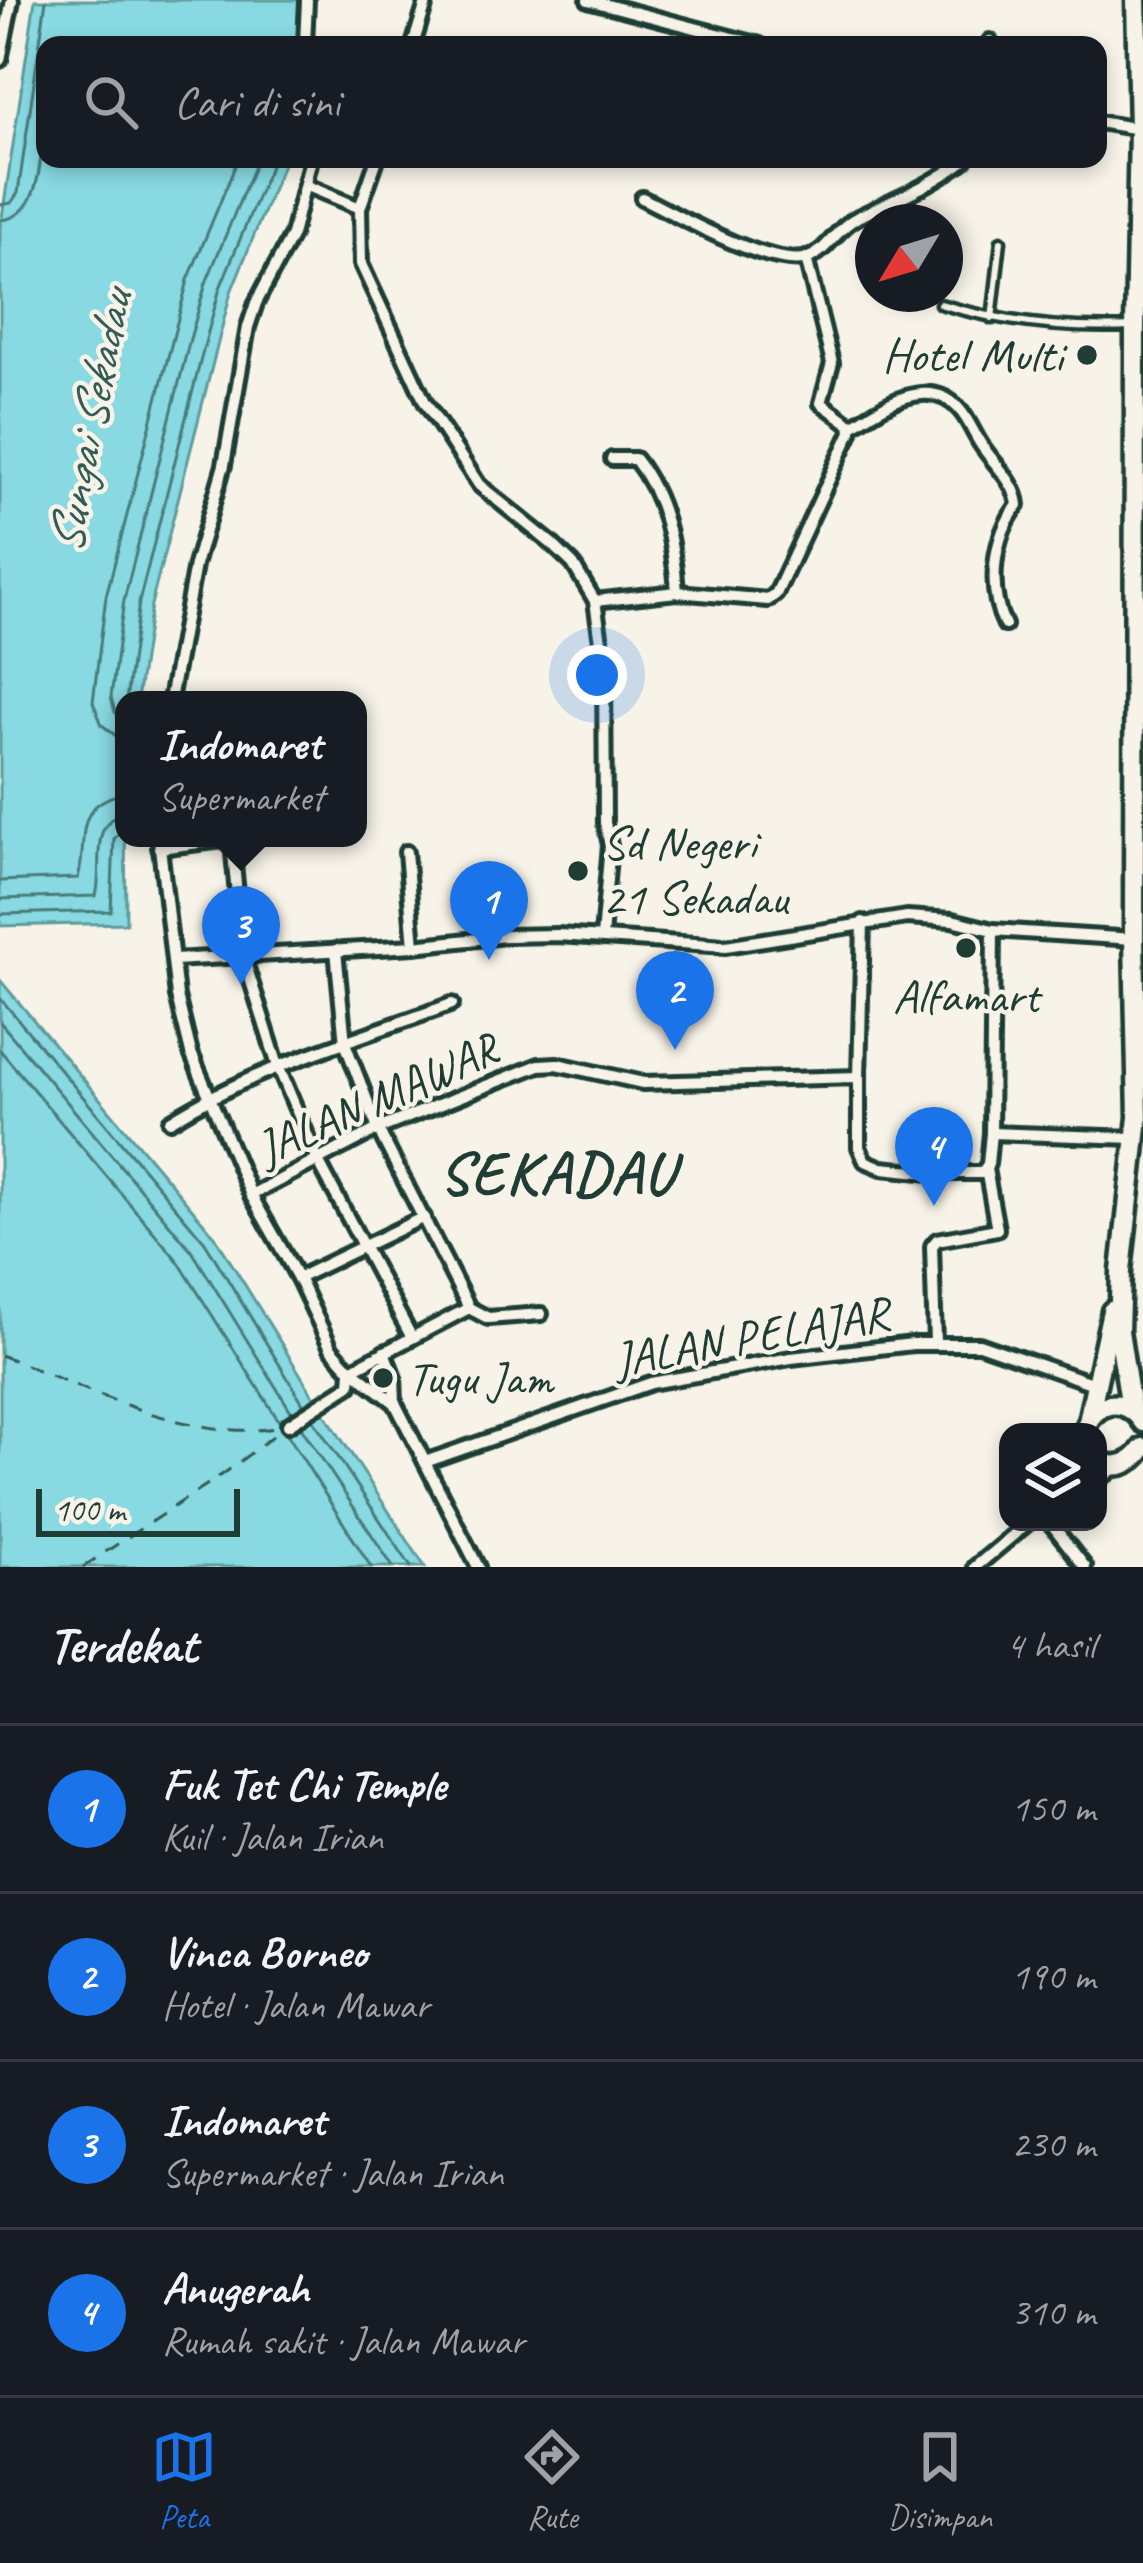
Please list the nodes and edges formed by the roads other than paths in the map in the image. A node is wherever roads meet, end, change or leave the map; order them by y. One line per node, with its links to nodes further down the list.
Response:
1 (12, 0): 9 (street)
2 (308, 0): 6 (street)
3 (427, 0): 7 (street)
4 (588, 0): 8 (street)
5 (1136, 0): 11 (highway)
6 (306, 36)
7 (416, 36)
8 (726, 36)
9 (0, 59)
10 (1107, 124): 11 (street)
11 (1139, 129): 22 (highway)
12 (309, 168): 15 (street)
13 (374, 168): 17 (street)
14 (953, 168): 19 (street)
15 (304, 185): 17 (street); 29 (street)
16 (641, 198): 19 (street)
17 (361, 208): 27 (street)
18 (1001, 241): 21 (lane)
19 (806, 258): 23 (street)
20 (963, 311): 21 (lane)
21 (992, 319): 22 (lane)
22 (1139, 327): 25 (highway)
23 (851, 427): 26 (street); 28 (street)
24 (612, 459): 26 (street)
25 (1139, 587): 36 (highway)
26 (677, 592): 27 (street)
27 (595, 601): 35 (street)
28 (1005, 625)
29 (172, 691)
30 (160, 847): 40 (street)
31 (232, 847): 39 (street)
32 (406, 852): 37 (street)
33 (863, 922): 34 (street); 35 (street); 45 (street)
34 (993, 930): 36 (street); 49 (street)
35 (602, 937): 37 (street)
36 (1134, 939): 41 (highway)
37 (415, 946): 38 (street)
38 (336, 950): 39 (street); 43 (street)
39 (243, 956): 40 (street); 44 (street)
40 (174, 960): 46 (street)
41 (1139, 969): 50 (highway)
42 (452, 1004): 43 (street)
43 (345, 1043): 44 (street); 48 (street)
44 (278, 1066): 46 (street); 51 (street)
45 (859, 1077): 48 (street, JALAN MAWAR); 52 (street)
46 (208, 1097): 47 (street); 53 (street)
47 (170, 1121)
48 (378, 1129): 51 (street, JALAN MAWAR); 54 (street)
49 (991, 1132): 50 (street); 52 (street)
50 (1135, 1138): 56 (highway)
51 (318, 1161): 53 (street, JALAN MAWAR); 55 (street)
52 (986, 1169): 61 (street)
53 (250, 1195): 57 (street)
54 (424, 1217): 55 (street); 58 (street)
55 (363, 1244): 57 (street); 60 (street)
56 (1121, 1271): 64 (highway); 66 (highway)
57 (298, 1278): 63 (street)
58 (469, 1308): 59 (street); 60 (street)
59 (541, 1313)
60 (412, 1338): 62 (street)
61 (935, 1342): 64 (street, JALAN PELAJAR); 71 (street, JALAN PELAJAR)
62 (384, 1352): 63 (street); 65 (street)
63 (351, 1370): 65 (street); 69 (street)
64 (1094, 1384): 67 (highway)
65 (394, 1403): 71 (street)
66 (1139, 1416): 68 (highway)
67 (1086, 1423)
68 (1088, 1423)
69 (288, 1425)
70 (1141, 1453): 73 (highway)
71 (424, 1462): 77 (street)
72 (1107, 1463): 73 (highway)
73 (1118, 1466): 74 (street)
74 (1107, 1474)
75 (1018, 1531): 78 (street)
76 (1057, 1531): 79 (street)
77 (478, 1567)
78 (976, 1567)
79 (1085, 1567)

